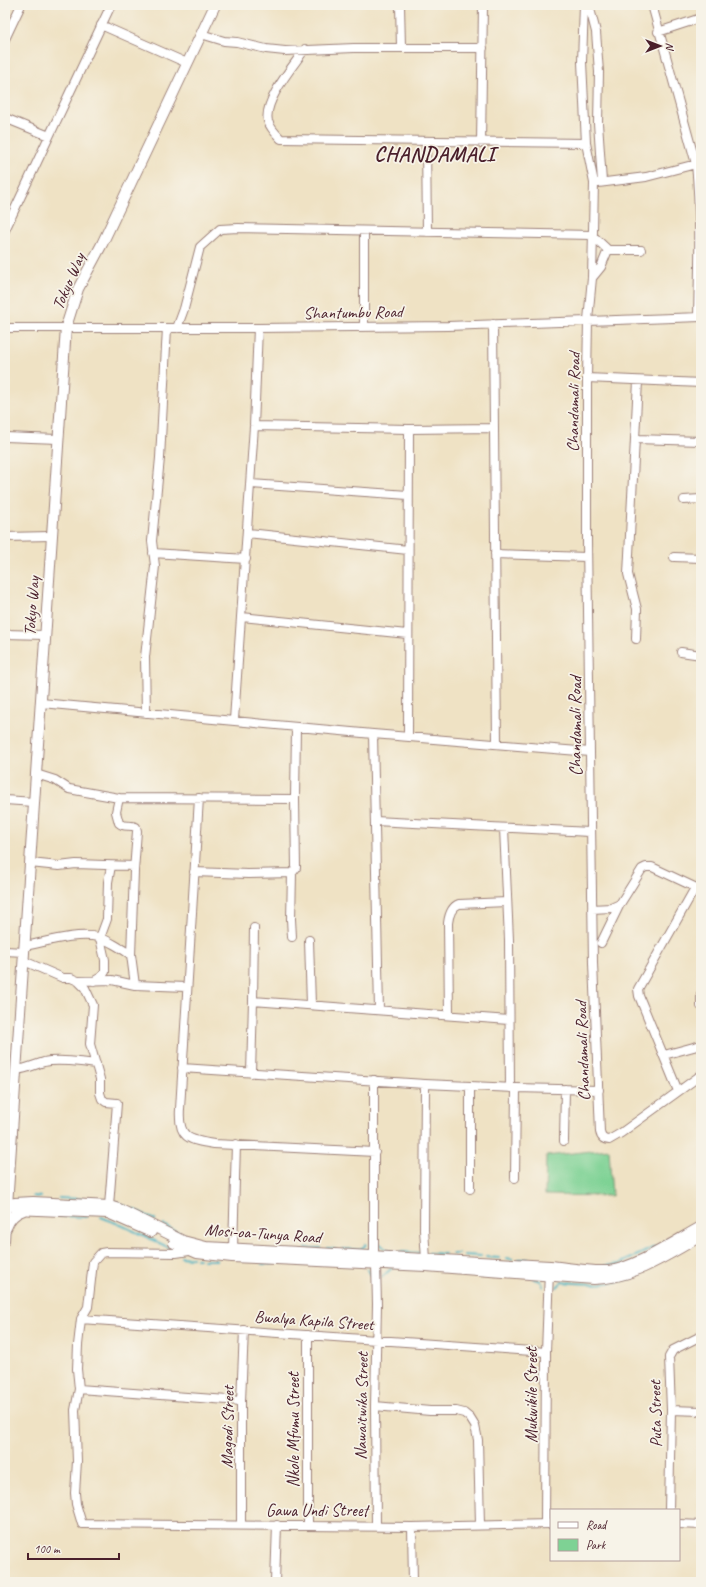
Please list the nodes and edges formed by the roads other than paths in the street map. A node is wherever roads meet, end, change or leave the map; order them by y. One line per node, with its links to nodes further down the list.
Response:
1 (22, 5): 13 (street)
2 (111, 5): 10 (street)
3 (215, 5): 12 (main road, Tokyo Way)
4 (400, 5): 14 (street)
5 (483, 5): 15 (street)
6 (584, 5): 22 (street)
7 (589, 5): 24 (street)
8 (652, 5): 11 (street)
9 (701, 18): 11 (street)
10 (101, 25): 17 (street); 19 (street)
11 (658, 32): 23 (street)
12 (201, 34): 16 (street); 17 (main road, Tokyo Way)
13 (5, 39)
14 (401, 48): 15 (street); 16 (street)
15 (483, 48): 21 (street)
16 (305, 49): 20 (street)
17 (188, 63): 35 (main road, Tokyo Way)
18 (5, 118): 19 (street)
19 (49, 136): 25 (street)
20 (426, 142): 21 (street); 27 (street)
21 (481, 143): 22 (street)
22 (586, 143): 24 (street)
23 (699, 163): 24 (street); 32 (street)
24 (598, 183): 28 (street, Chandamali Road)
25 (5, 230)
26 (364, 231): 27 (street); 36 (street); 39 (street)
27 (427, 232): 28 (street)
28 (592, 235): 29 (street); 31 (street, Chandamali Road)
29 (608, 250): 30 (street); 31 (street)
30 (641, 250)
31 (592, 278): 33 (street, Chandamali Road)
32 (700, 317): 33 (street, Shantumbu Road)
33 (588, 320): 34 (street, Shantumbu Road); 41 (street, Chandamali Road)
34 (493, 324): 36 (street, Shantumbu Road); 45 (street)
35 (66, 327): 37 (street, Shantumbu Road); 38 (street, Shantumbu Road); 48 (main road, Tokyo Way)
36 (364, 327): 40 (street, Shantumbu Road)
37 (5, 328)
38 (167, 328): 39 (street, Shantumbu Road); 59 (street)
39 (177, 328): 40 (street, Shantumbu Road)
40 (258, 328): 44 (street)
41 (587, 378): 42 (street); 61 (street, Chandamali Road)
42 (638, 381): 43 (street); 49 (street)
43 (701, 383)
44 (254, 426): 46 (street); 51 (street)
45 (494, 428): 46 (street); 60 (street)
46 (409, 429): 52 (street)
47 (5, 437): 48 (street)
48 (58, 439): 56 (main road, Tokyo Way)
49 (636, 439): 50 (street); 69 (street)
50 (701, 441)
51 (251, 484): 52 (street); 55 (street)
52 (408, 495): 58 (street)
53 (684, 500): 54 (street)
54 (701, 500)
55 (248, 533): 58 (street); 64 (street)
56 (51, 536): 57 (street); 68 (main road, Tokyo Way)
57 (5, 537)
58 (408, 550): 67 (street)
59 (153, 553): 64 (street); 73 (street)
60 (495, 554): 61 (street); 78 (street)
61 (587, 557): 79 (street, Chandamali Road)
62 (674, 557): 63 (street)
63 (701, 558)
64 (246, 559): 65 (street)
65 (242, 617): 67 (street); 74 (street)
66 (5, 634): 68 (street)
67 (407, 634): 77 (street)
68 (45, 635): 72 (main road, Tokyo Way)
69 (636, 639)
70 (681, 652): 71 (street)
71 (701, 655)
72 (40, 703): 73 (street); 80 (main road, Tokyo Way)
73 (146, 713): 74 (street)
74 (234, 720): 75 (street)
75 (296, 726): 76 (street); 83 (street)
76 (373, 734): 77 (street); 86 (street)
77 (408, 736): 78 (street)
78 (497, 744): 79 (street)
79 (590, 752): 88 (street, Chandamali Road)
80 (36, 774): 81 (street); 85 (main road, Tokyo Way)
81 (119, 798): 82 (street); 91 (street)
82 (199, 798): 83 (street); 92 (street)
83 (296, 799): 93 (street)
84 (5, 800): 85 (street)
85 (34, 802): 89 (main road, Tokyo Way)
86 (375, 822): 87 (street); 114 (street)
87 (504, 828): 88 (street); 95 (street)
88 (590, 832): 97 (street, Chandamali Road)
89 (30, 863): 90 (street); 104 (main road, Tokyo Way)
90 (111, 866): 91 (street); 100 (street)
91 (134, 866): 105 (street)
92 (194, 872): 93 (street); 109 (street)
93 (292, 874): 99 (street)
94 (698, 889): 96 (street); 118 (street)
95 (507, 902): 115 (street); 116 (street)
96 (620, 904): 97 (street); 102 (street)
97 (592, 908): 129 (street, Chandamali Road)
98 (254, 928): 111 (street)
99 (292, 937)
100 (100, 938): 104 (street); 105 (street); 107 (street)
101 (309, 940): 112 (street)
102 (600, 943)
103 (5, 951): 104 (street)
104 (24, 953): 106 (street); 121 (main road, Tokyo Way)
105 (131, 955): 108 (street)
106 (78, 981): 107 (street); 119 (street)
107 (92, 981): 108 (street)
108 (135, 984): 109 (street)
109 (186, 988): 120 (street)
110 (701, 994): 113 (street)
111 (253, 1001): 112 (street); 122 (street)
112 (311, 1005): 114 (street)
113 (701, 1006)
114 (379, 1010): 115 (street)
115 (449, 1015): 116 (street)
116 (509, 1020): 127 (street)
117 (701, 1045): 118 (street)
118 (664, 1055): 130 (street)
119 (96, 1064): 121 (street); 139 (street)
120 (182, 1068): 122 (street); 132 (street)
121 (16, 1070): 135 (main road, Tokyo Way)
122 (251, 1074): 124 (street)
123 (701, 1075): 130 (street)
124 (374, 1080): 125 (street); 133 (street, Nawaitwika Street)
125 (425, 1084): 126 (street); 147 (street)
126 (470, 1086): 127 (street); 136 (street)
127 (513, 1088): 128 (street); 134 (street)
128 (565, 1089): 129 (street); 131 (street)
129 (599, 1090): 130 (street, Chandamali Road)
130 (678, 1091)
131 (564, 1141)
132 (236, 1144): 133 (street); 145 (street)
133 (375, 1152): 146 (street, Nawaitwika Street)
134 (515, 1178)
135 (8, 1185): 137 (main road, Tokyo Way); 138 (main road)
136 (470, 1189)
137 (6, 1206): 138 (main road, Mosi-oa-Tunya Road); 141 (street, Tokyo Way)
138 (29, 1206): 139 (main road, Mosi-oa-Tunya Road); 141 (main road); 144 (main road, Mosi-oa-Tunya Road)
139 (109, 1206): 144 (main road, Mosi-oa-Tunya Road)
140 (701, 1227): 148 (main road, Mosi-oa-Tunya Road)
141 (6, 1228): 143 (street, Tokyo Way)
142 (701, 1236): 148 (main road, Mosi-oa-Tunya Road)
143 (5, 1241)
144 (191, 1248): 145 (main road, Mosi-oa-Tunya Road); 146 (main road, Mosi-oa-Tunya Road); 149 (street)
145 (233, 1249): 146 (main road, Mosi-oa-Tunya Road)
146 (375, 1259): 147 (main road, Mosi-oa-Tunya Road); 148 (main road, Mosi-oa-Tunya Road); 153 (street, Nawaitwika Street)
147 (426, 1259): 148 (main road, Mosi-oa-Tunya Road)
148 (549, 1270): 154 (street, Mukwikile Street)
149 (81, 1319): 150 (street, Bwalya Kapila Street); 155 (street)
150 (244, 1330): 151 (street, Bwalya Kapila Street); 156 (street, Magodi Street)
151 (308, 1335): 153 (street, Bwalya Kapila Street); 165 (street, Nkole Mfumu Street)
152 (701, 1336): 158 (street, Puta Street)
153 (377, 1339): 154 (street, Bwalya Kapila Street); 157 (street, Nawaitwika Street)
154 (546, 1352): 161 (street, Mukwikile Street)
155 (79, 1389): 156 (street); 163 (street, Gawa Undi Street)
156 (241, 1401): 163 (street, Magodi Street)
157 (375, 1406): 166 (street); 168 (street, Nawaitwika Street)
158 (671, 1410): 159 (street); 160 (street, Puta Street)
159 (701, 1411)
160 (669, 1509)
161 (548, 1524): 166 (street, Gawa Undi Street)
162 (680, 1524): 167 (street)
163 (241, 1525): 164 (street, Gawa Undi Street)
164 (277, 1525): 165 (street, Gawa Undi Street); 170 (street)
165 (308, 1525): 168 (street, Gawa Undi Street)
166 (480, 1525): 169 (street, Gawa Undi Street)
167 (701, 1525)
168 (376, 1526): 169 (street, Gawa Undi Street)
169 (412, 1527): 171 (street)
170 (275, 1582)
171 (413, 1582)

